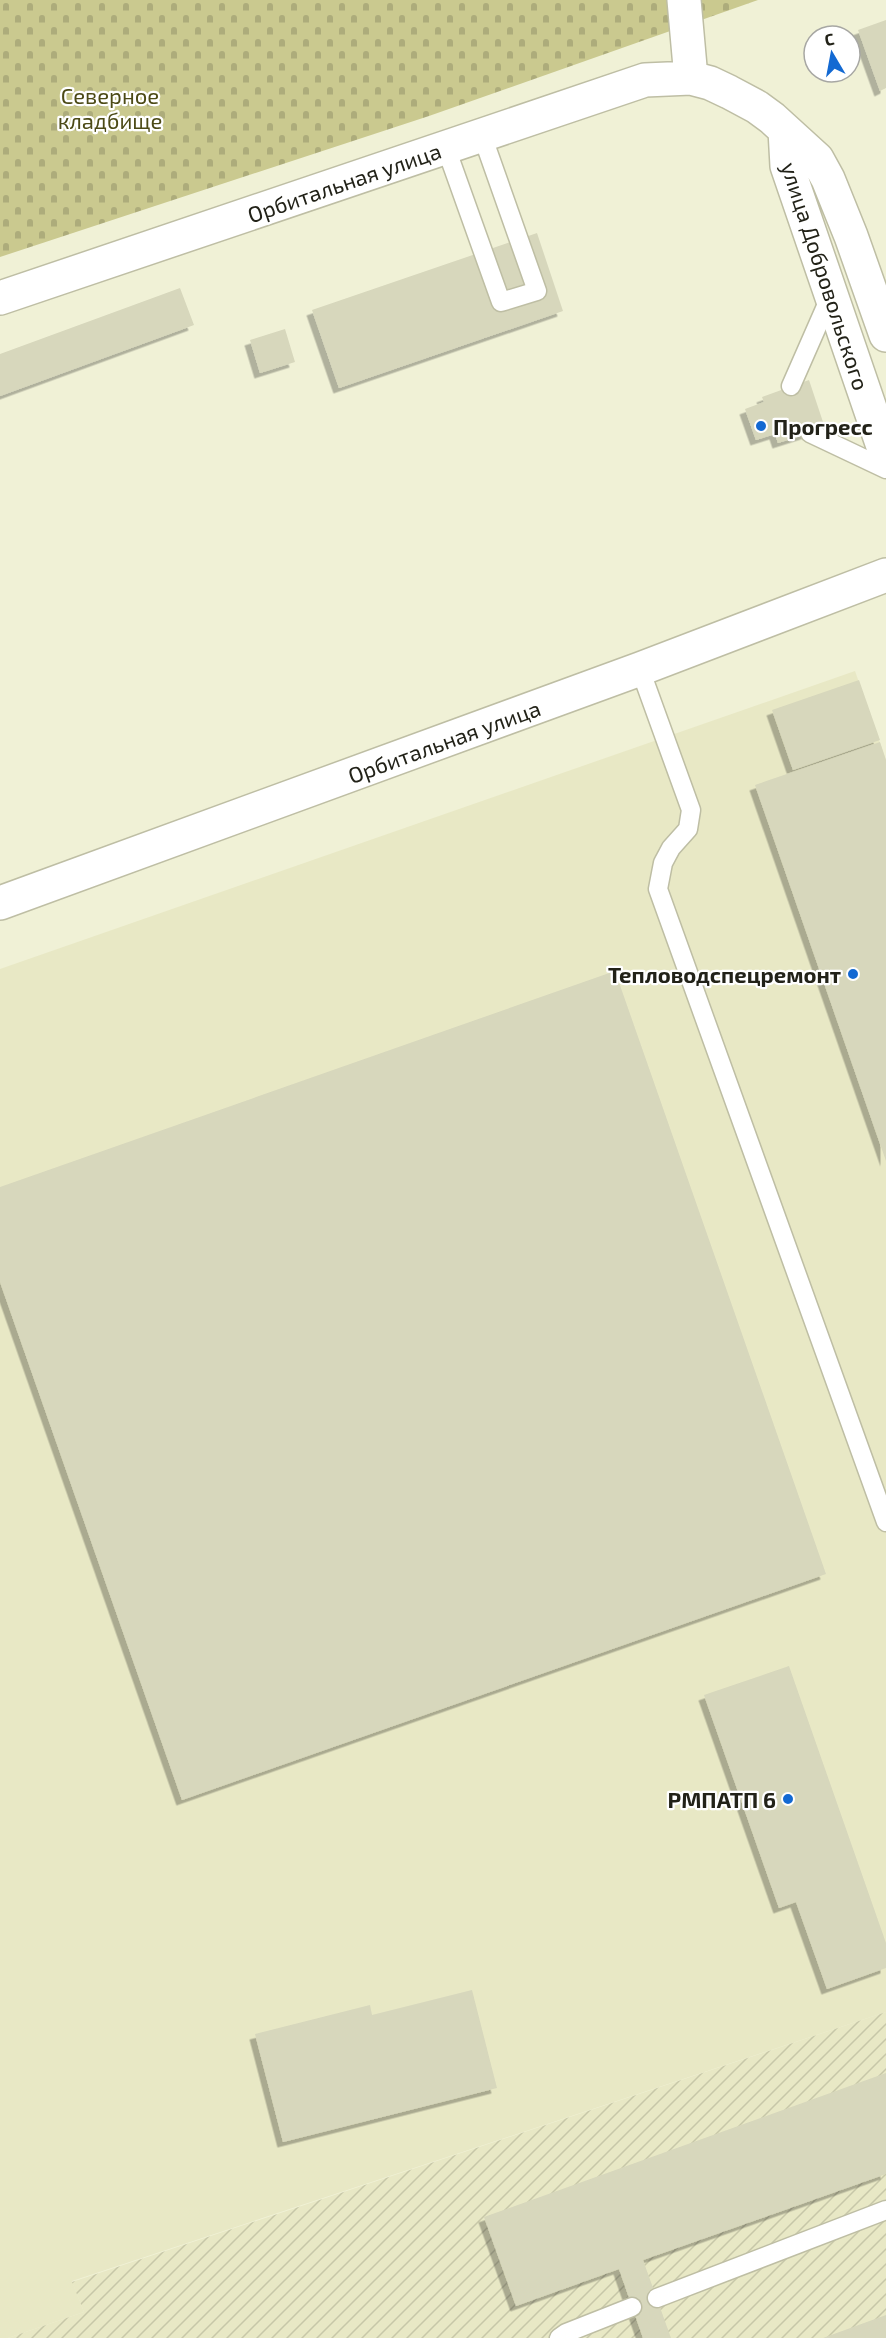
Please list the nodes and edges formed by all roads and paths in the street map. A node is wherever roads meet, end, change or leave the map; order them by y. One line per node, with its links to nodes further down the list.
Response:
1 (684, 0): 2 (street)
2 (691, 78): 3 (street, улица Добровольского); 4 (street, Орбитальная улица)
3 (785, 130): 6 (street, улица Добровольского); 8 (street, улица Добровольского)
4 (482, 135): 5 (street, Орбитальная улица); 5 (lane)
5 (446, 148): 7 (street, Орбитальная улица)
6 (831, 295): 9 (lane); 11 (street, улица Добровольского)
7 (0, 298)
8 (886, 335)
9 (791, 386)
10 (810, 433): 12 (lane)
11 (886, 455)
12 (886, 469)
13 (886, 575): 14 (street, Орбитальная улица)
14 (640, 669): 15 (street, Орбитальная улица); 16 (lane)
15 (0, 903)
16 (886, 1522)
17 (886, 2210): 18 (lane)
18 (657, 2298)
19 (632, 2307): 20 (lane)
20 (559, 2338)

